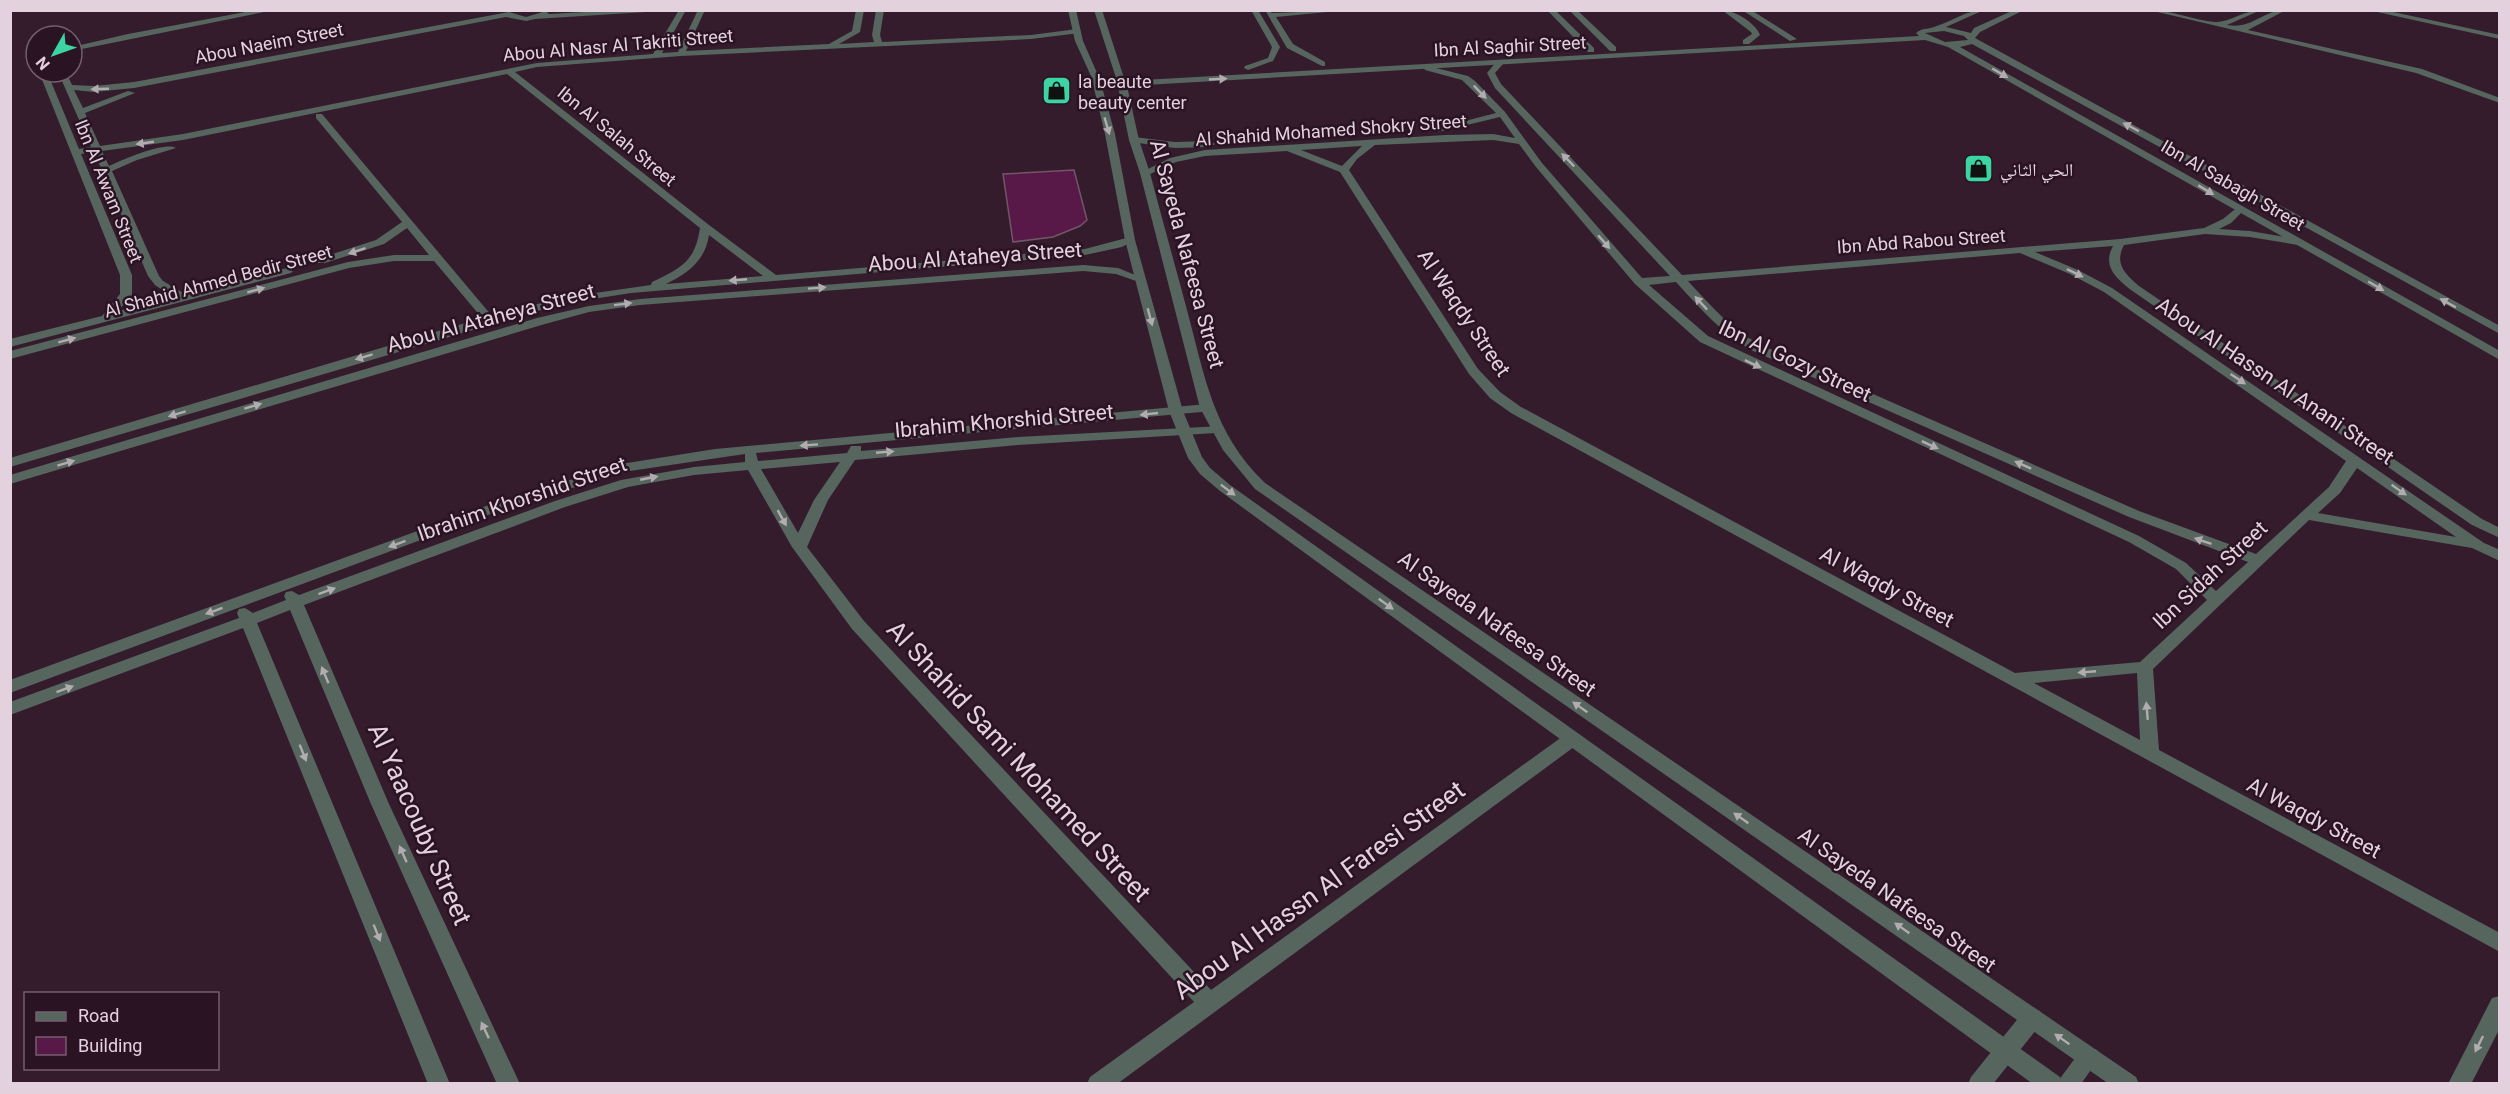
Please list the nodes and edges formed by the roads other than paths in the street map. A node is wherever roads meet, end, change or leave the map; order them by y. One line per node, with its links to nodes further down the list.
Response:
1 (271, 10): 23 (street)
2 (546, 10): 26 (street)
3 (675, 10): 26 (street)
4 (683, 10): 46 (street)
5 (702, 10): 45 (street)
6 (860, 10): 41 (street)
7 (880, 10): 37 (street)
8 (1072, 10): 31 (street)
9 (1098, 10): 52 (street, Al Sayeda Nafeesa Street)
10 (1254, 10): 42 (street)
11 (1345, 10): 24 (street)
12 (1550, 10): 44 (street)
13 (1572, 10): 43 (street)
14 (1725, 10): 36 (street)
15 (1745, 10): 33 (street)
16 (1981, 10): 28 (street)
17 (2021, 10): 34 (street)
18 (2152, 10): 27 (street)
19 (2173, 10): 27 (street)
20 (2258, 10): 27 (street)
21 (2283, 10): 29 (street)
22 (2373, 11): 32 (street)
23 (247, 12): 35 (street); 39 (street)
24 (1270, 13): 40 (street)
25 (514, 14): 26 (street); 56 (street, Abou Naeim Street, one-way to 56); 59 (street, Abou Naeim Street)
26 (537, 17)
27 (2223, 24): 29 (street)
28 (1936, 28): 30 (street); 34 (street, Ibn Al Sabagh Street)
29 (2244, 29): 57 (street); 58 (street)
30 (1924, 35): 33 (street, Ibn Al Saghir Street); 38 (street); 47 (street, Ibn Al Saghir Street)
31 (1078, 36): 37 (street, Abou Al Nasr Al Takriti Street); 51 (street, Abou Al Nasr Al Takriti Street); 53 (street)
32 (2499, 37)
33 (1793, 39): 36 (street, Ibn Al Saghir Street)
34 (1972, 39): 38 (street); 90 (street, Ibn Al Sabagh Street, one-way to 34)
35 (84, 41)
36 (1746, 42): 43 (street, Ibn Al Saghir Street)
37 (879, 44): 41 (street, Abou Al Nasr Al Takriti Street)
38 (1949, 44): 73 (street, Ibn Al Sabagh Street, one-way to 73)
39 (84, 46)
40 (1290, 46): 42 (street); 48 (street)
41 (828, 47): 45 (street, Abou Al Nasr Al Takriti Street)
42 (1276, 47): 49 (street)
43 (1612, 49): 44 (street, Ibn Al Saghir Street)
44 (1592, 50): 48 (street, Ibn Al Saghir Street)
45 (681, 54): 46 (street, Abou Al Nasr Al Takriti Street)
46 (656, 56): 51 (street, Abou Al Nasr Al Takriti Street)
47 (1500, 63): 50 (street, Ibn Al Saghir Street); 83 (street, Ibn Al Gozy Street, one-way to 47)
48 (1322, 64): 49 (street, Ibn Al Saghir Street)
49 (1248, 68): 52 (street, Ibn Al Saghir Street)
50 (1428, 68): 52 (street, Ibn Al Saghir Street, one-way to 50); 60 (street, Ibn Al Gozy Street, one-way to 60)
51 (512, 72): 61 (street, Abou Al Nasr Al Takriti Street); 66 (street, Abou Al Nasr Al Takriti Street, one-way to 66); 75 (street, Ibn Al Salah Street)
52 (1121, 79): 53 (street, Ibn Al Saghir Street); 63 (street, Al Sayeda Nafeesa Street)
53 (1095, 81): 77 (street, one-way to 77)
54 (48, 84): 69 (street, Ibn Al Awam Street)
55 (68, 84): 56 (street, Ibn Al Awam Street)
56 (69, 87): 59 (street, Ibn Al Awam Street)
57 (2499, 93)
58 (2499, 101)
59 (80, 112): 66 (street, Ibn Al Awam Street)
60 (1502, 114): 62 (street, Al Shahid Mohamed Shokry Street); 65 (street, Ibn Al Gozy Street)
61 (319, 116): 70 (street, Abou Al Nasr Al Takriti Street); 74 (street)
62 (1443, 134): 64 (street, Al Shahid Mohamed Shokry Street); 65 (street, Al Shahid Mohamed Shokry Street); 67 (street, Al Shahid Mohamed Shokry Street)
63 (1134, 140): 67 (street, Al Shahid Mohamed Shokry Street); 72 (street, Al Sayeda Nafeesa Street)
64 (1373, 142): 68 (street, Al Shahid Mohamed Shokry Street); 71 (street)
65 (1522, 142): 85 (street, Ibn Al Gozy Street, one-way to 85)
66 (97, 148): 69 (street, Abou Al Nasr Al Takriti Street); 70 (street, Ibn Al Awam Street)
67 (1225, 148): 68 (street, Al Shahid Mohamed Shokry Street); 72 (street, Al Shahid Mohamed Shokry Street)
68 (1288, 148): 71 (street)
69 (76, 152): 88 (street, Ibn Al Awam Street)
70 (106, 170): 87 (street, Ibn Al Awam Street)
71 (1344, 170): 119 (street, Al Waqdy Street)
72 (1145, 173): 94 (street, Al Sayeda Nafeesa Street)
73 (2239, 209): 76 (street, Ibn Abd Rabou Street); 79 (street, Ibn Al Sabagh Street)
74 (408, 223): 81 (street); 87 (street, Al Shahid Ahmed Bedir Street, one-way to 87)
75 (705, 227): 82 (street, Ibn Al Salah Street); 86 (street)
76 (2205, 231): 78 (street, Ibn Abd Rabou Street); 79 (street, Ibn Abd Rabou Street)
77 (1130, 240): 82 (street, Abou Al Ataheya Street); 84 (street)
78 (2120, 242): 80 (street, Ibn Abd Rabou Street); 108 (street, Abou Al Hassn Al Anani Street)
79 (2298, 242): 93 (street, Ibn Al Sabagh Street, one-way to 93)
80 (2021, 250): 83 (street, Ibn Abd Rabou Street); 101 (street, Abou Al Hassn Al Anani Street, one-way to 101)
81 (437, 258): 89 (street); 92 (street, Al Shahid Ahmed Bedir Street, one-way to 81)
82 (773, 278): 86 (street, Abou Al Ataheya Street, one-way to 86)
83 (1678, 278): 85 (street, Ibn Abd Rabou Street); 112 (street, Ibn Al Gozy Street, one-way to 83)
84 (1139, 279): 95 (street, one-way to 95); 105 (street, Abou Al Ataheya Street, one-way to 84)
85 (1639, 282): 114 (street, Ibn Al Gozy Street, one-way to 114)
86 (647, 288): 89 (street, Abou Al Ataheya Street)
87 (183, 298): 88 (street, Al Shahid Ahmed Bedir Street)
88 (106, 318): 91 (street, Al Shahid Ahmed Bedir Street)
89 (489, 320): 102 (street, Abou Al Ataheya Street, one-way to 102)
90 (2499, 331)
91 (10, 343)
92 (10, 354)
93 (2499, 356)
94 (1207, 408): 95 (street, Ibrahim Khorshid Street); 97 (street, Al Sayeda Nafeesa Street)
95 (1176, 411): 96 (street); 98 (street, Ibrahim Khorshid Street, one-way to 98)
96 (1183, 429): 97 (street, Ibrahim Khorshid Street); 100 (street, Ibrahim Khorshid Street, one-way to 96); 122 (street, one-way to 122)
97 (1216, 429): 127 (street, Al Sayeda Nafeesa Street, one-way to 97)
98 (861, 441): 99 (street, Ibrahim Khorshid Street, one-way to 99); 100 (street)
99 (751, 449): 103 (street, Al Shahid Sami Mohamed Street); 104 (street, Ibrahim Khorshid Street)
100 (853, 454): 103 (street, Ibrahim Khorshid Street); 110 (street)
101 (2354, 458): 107 (street, Ibn Sidah Street); 109 (street, Abou Al Hassn Al Anani Street, one-way to 109)
102 (10, 464)
103 (752, 465): 106 (street, Ibrahim Khorshid Street, one-way to 103); 110 (street, Al Shahid Sami Mohamed Street, one-way to 110)
104 (621, 468): 106 (street); 113 (street, Ibrahim Khorshid Street, one-way to 113)
105 (10, 480)
106 (626, 483): 116 (street, Ibrahim Khorshid Street, one-way to 106)
107 (2306, 515): 109 (street); 112 (street, Ibn Sidah Street)
108 (2499, 534)
109 (2479, 546): 111 (street, Abou Al Hassn Al Anani Street)
110 (799, 547): 125 (street, Al Shahid Sami Mohamed Street)
111 (2499, 556)
112 (2258, 560): 114 (street, Ibn Sidah Street)
113 (287, 584): 115 (street, Ibrahim Khorshid Street); 116 (street, Al Yaacouby Street)
114 (2216, 600): 118 (street, Ibn Sidah Street)
115 (240, 602): 117 (street); 120 (street, Ibrahim Khorshid Street, one-way to 120)
116 (295, 603): 117 (street, Ibrahim Khorshid Street); 131 (street, Al Yaacouby Street, one-way to 116)
117 (249, 620): 121 (street, Ibrahim Khorshid Street, one-way to 117); 130 (street, one-way to 130)
118 (2145, 667): 119 (street, one-way to 119); 123 (street, one-way to 118)
119 (2011, 679): 123 (street, Al Waqdy Street)
120 (10, 687)
121 (10, 709)
122 (1572, 739): 125 (street, Abou Al Hassn Al Faresi Street); 128 (street)
123 (2150, 754): 124 (street, Al Waqdy Street)
124 (2499, 943)
125 (1209, 1003): 132 (street, Abou Al Hassn Al Faresi Street)
126 (2499, 1005): 137 (street, one-way to 137)
127 (2032, 1018): 128 (street); 129 (street, Al Sayeda Nafeesa Street, one-way to 127)
128 (2006, 1050): 133 (street); 134 (street)
129 (2089, 1057): 135 (street); 136 (street, Al Sayeda Nafeesa Street)
130 (439, 1083)
131 (509, 1083)
132 (1098, 1083)
133 (1980, 1083)
134 (2052, 1083)
135 (2067, 1083)
136 (2128, 1083)
137 (2459, 1083)

